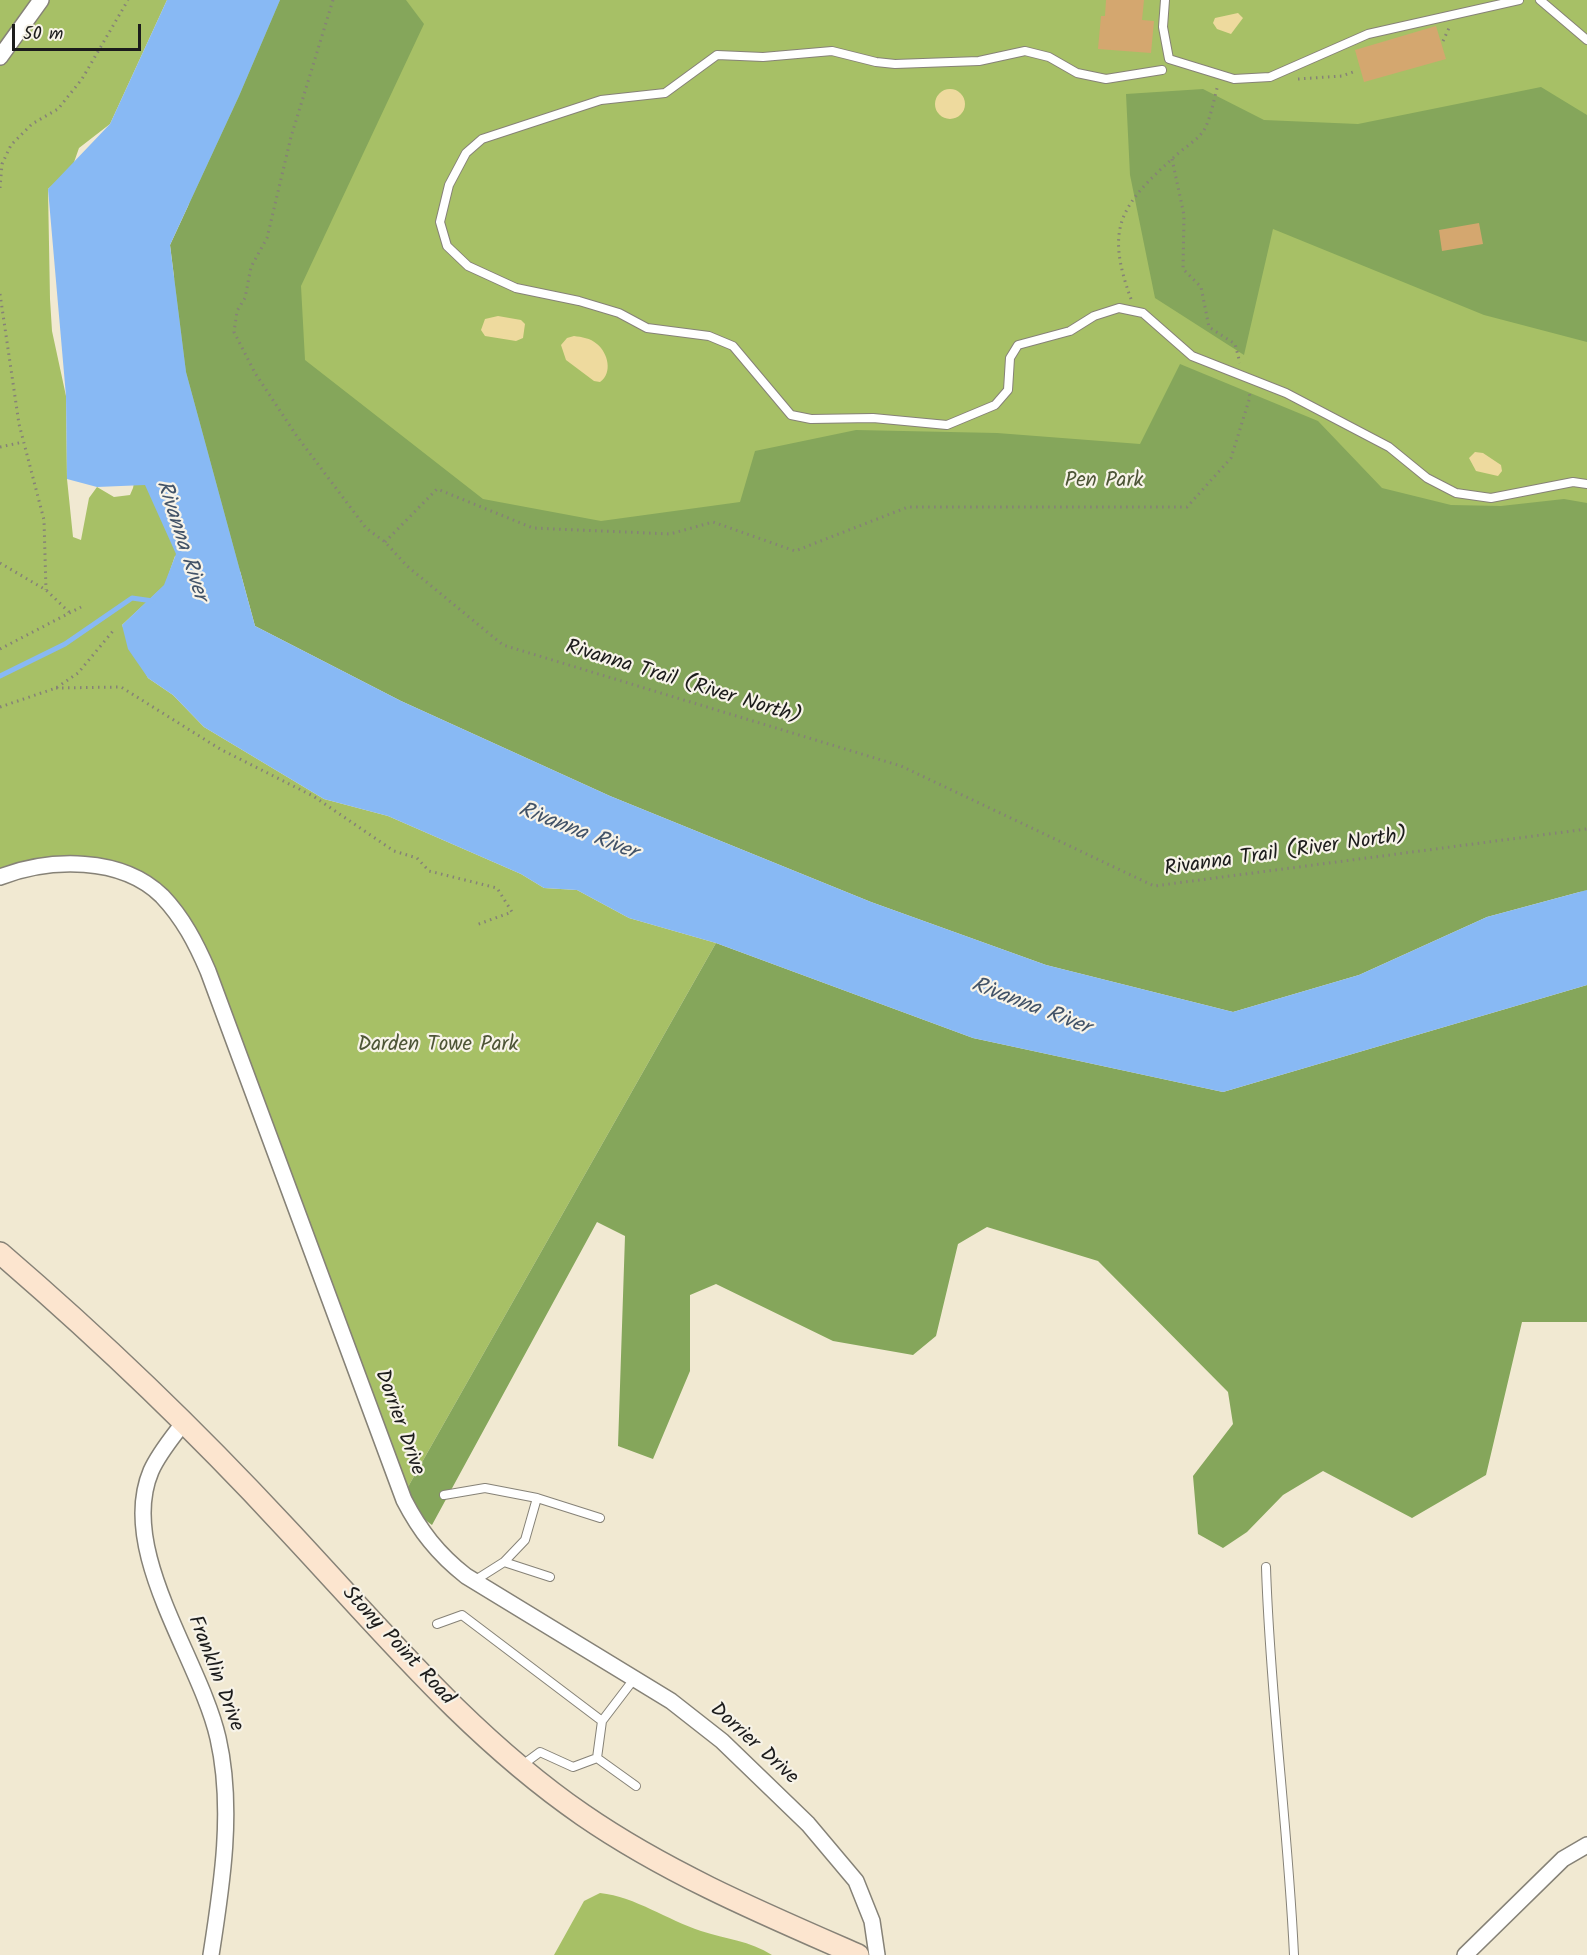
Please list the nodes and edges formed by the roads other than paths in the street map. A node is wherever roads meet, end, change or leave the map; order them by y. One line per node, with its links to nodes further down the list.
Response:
1 (41, 0): 6 (street)
2 (1165, 0): 3 (lane)
3 (1519, 0)
4 (1540, 0): 5 (lane)
5 (1587, 40)
6 (0, 57)
7 (1162, 70): 8 (lane)
8 (1587, 484)
9 (0, 877): 18 (street, Dorrier Drive)
10 (0, 1253): 11 (main road, Stony Point Road)
11 (184, 1422): 23 (main road, Stony Point Road); 26 (street, Franklin Drive)
12 (444, 1495): 13 (lane)
13 (537, 1498): 14 (lane); 15 (lane)
14 (600, 1518)
15 (504, 1562): 17 (lane); 18 (lane)
16 (1266, 1567): 29 (lane)
17 (550, 1577)
18 (474, 1581): 20 (street, Dorrier Drive)
19 (437, 1623): 21 (lane)
20 (634, 1679): 21 (lane); 28 (street, Dorrier Drive)
21 (602, 1721): 22 (lane)
22 (597, 1758): 23 (lane); 24 (lane)
23 (520, 1766): 27 (main road, Stony Point Road)
24 (636, 1786)
25 (1587, 1845): 30 (street)
26 (211, 1955)
27 (858, 1955)
28 (877, 1955)
29 (1294, 1955)
30 (1465, 1955)

